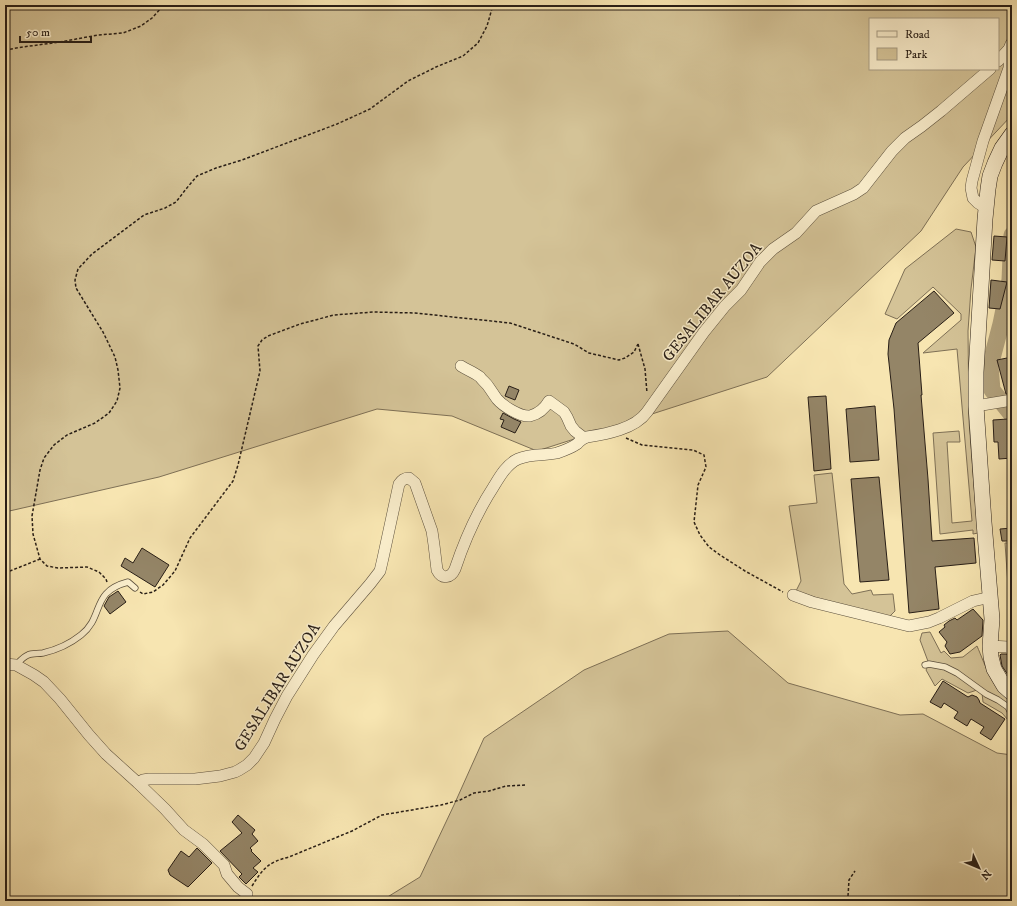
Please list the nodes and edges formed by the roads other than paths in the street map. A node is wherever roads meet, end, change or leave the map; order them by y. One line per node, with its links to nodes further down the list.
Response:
1 (1010, 46): 2 (street); 5 (street)
2 (999, 60)
3 (989, 70): 9 (street, GESALIBAR AUZOA)
4 (1012, 134): 5 (main road)
5 (986, 208): 8 (main road)
6 (461, 366): 9 (street)
7 (1010, 400): 8 (street)
8 (983, 405): 12 (main road)
9 (584, 438): 19 (street, GESALIBAR AUZOA)
10 (136, 588): 15 (lane)
11 (793, 596): 12 (street)
12 (991, 597): 13 (main road)
13 (990, 646): 14 (street); 17 (main road)
14 (1012, 650)
15 (10, 665): 19 (street)
16 (924, 665): 18 (lane)
17 (1012, 693)
18 (1012, 715)
19 (138, 783): 20 (street)
20 (247, 894)

